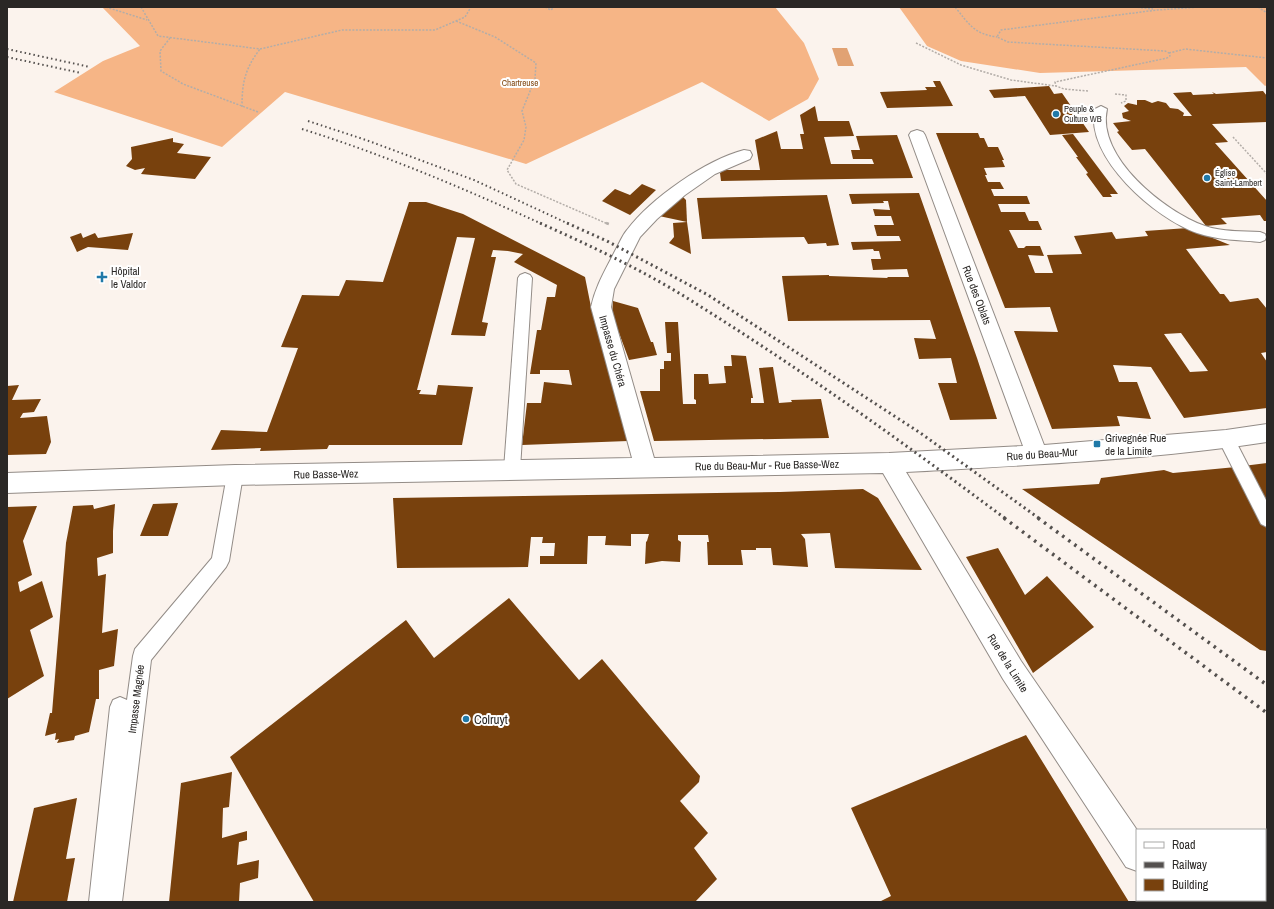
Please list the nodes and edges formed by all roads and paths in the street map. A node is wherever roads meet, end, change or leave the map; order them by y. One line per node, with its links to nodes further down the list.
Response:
1 (106, 7): 13 (path)
2 (141, 7): 13 (path)
3 (471, 7): 14 (path)
4 (545, 7): 5 (path)
5 (554, 7)
6 (955, 7): 15 (path)
7 (1134, 7): 11 (path)
8 (1146, 7): 11 (path)
9 (1200, 7): 11 (path)
10 (1258, 7): 12 (path)
11 (1157, 10): 15 (path)
12 (1267, 13)
13 (148, 20): 16 (path)
14 (456, 21): 18 (path); 31 (path)
15 (997, 37): 19 (path)
16 (171, 38): 18 (path); 24 (path)
17 (916, 43): 21 (path)
18 (260, 49): 24 (path)
19 (1169, 53): 20 (path); 21 (path)
20 (1267, 58)
21 (1056, 86): 22 (path)
22 (1095, 92)
23 (1111, 94): 25 (path)
24 (242, 107): 26 (path)
25 (1101, 109): 32 (lane)
26 (258, 112)
27 (917, 135): 36 (street, Rue des Oblats)
28 (1233, 138): 30 (path)
29 (744, 155): 31 (street, Impasse du Chéra)
30 (1267, 174)
31 (633, 234): 38 (street, Impasse du Chéra)
32 (1260, 236)
33 (525, 278): 39 (lane)
34 (1267, 433): 35 (street, Rue du Beau-Mur)
35 (1226, 439): 36 (street, Rue du Beau-Mur); 42 (lane)
36 (1037, 455): 37 (street, Rue du Beau-Mur)
37 (889, 463): 38 (street, Rue du Beau-Mur - Rue Basse-Wez); 44 (street, Rue de la Limite)
38 (646, 467): 39 (street, Rue Basse-Wez)
39 (512, 469): 40 (street, Rue Basse-Wez)
40 (234, 475): 41 (street, Rue Basse-Wez); 46 (lane, Impasse Magnée)
41 (7, 483)
42 (1267, 519)
43 (120, 707): 45 (lane)
44 (1136, 855)
45 (100, 902)
46 (111, 902)

